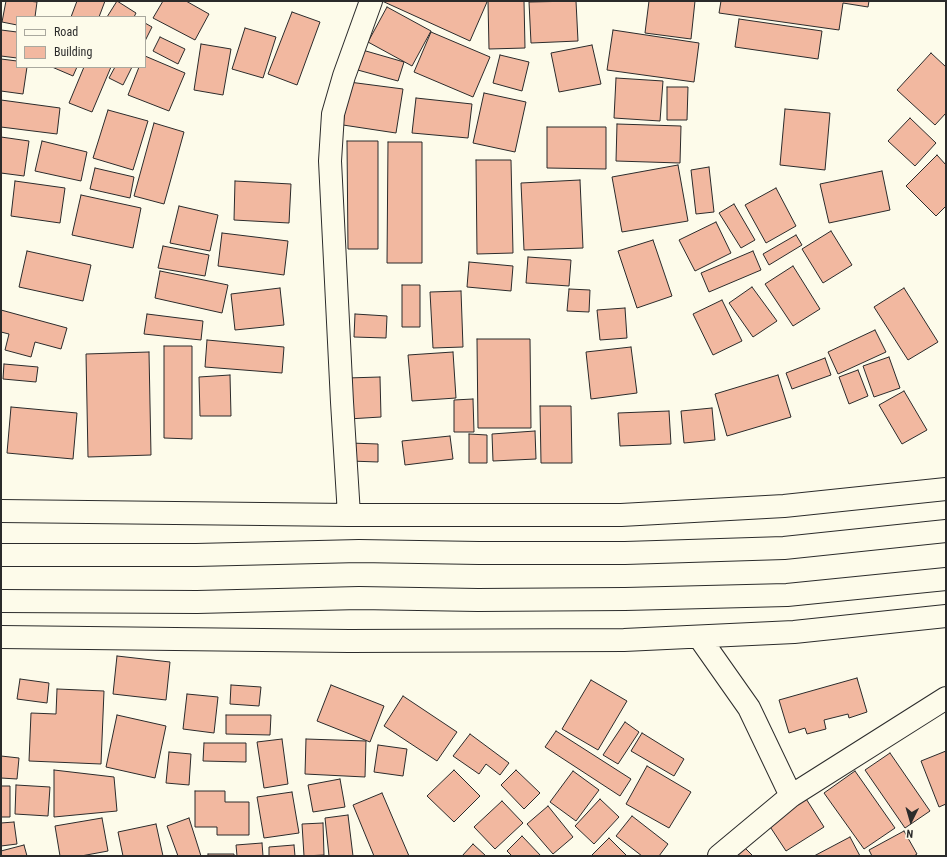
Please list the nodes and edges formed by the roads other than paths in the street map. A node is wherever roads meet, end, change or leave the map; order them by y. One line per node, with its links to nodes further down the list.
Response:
1 (370, 1): 4 (main road)
2 (946, 489): 4 (main road)
3 (1, 511): 4 (main road)
4 (349, 514)
5 (946, 531): 6 (main road)
6 (1, 555)
7 (946, 578): 8 (main road)
8 (1, 601)
9 (946, 616): 10 (main road)
10 (699, 636): 11 (main road); 13 (main road)
11 (1, 637)
12 (946, 698): 13 (main road)
13 (791, 796): 14 (main road)
14 (719, 856)

